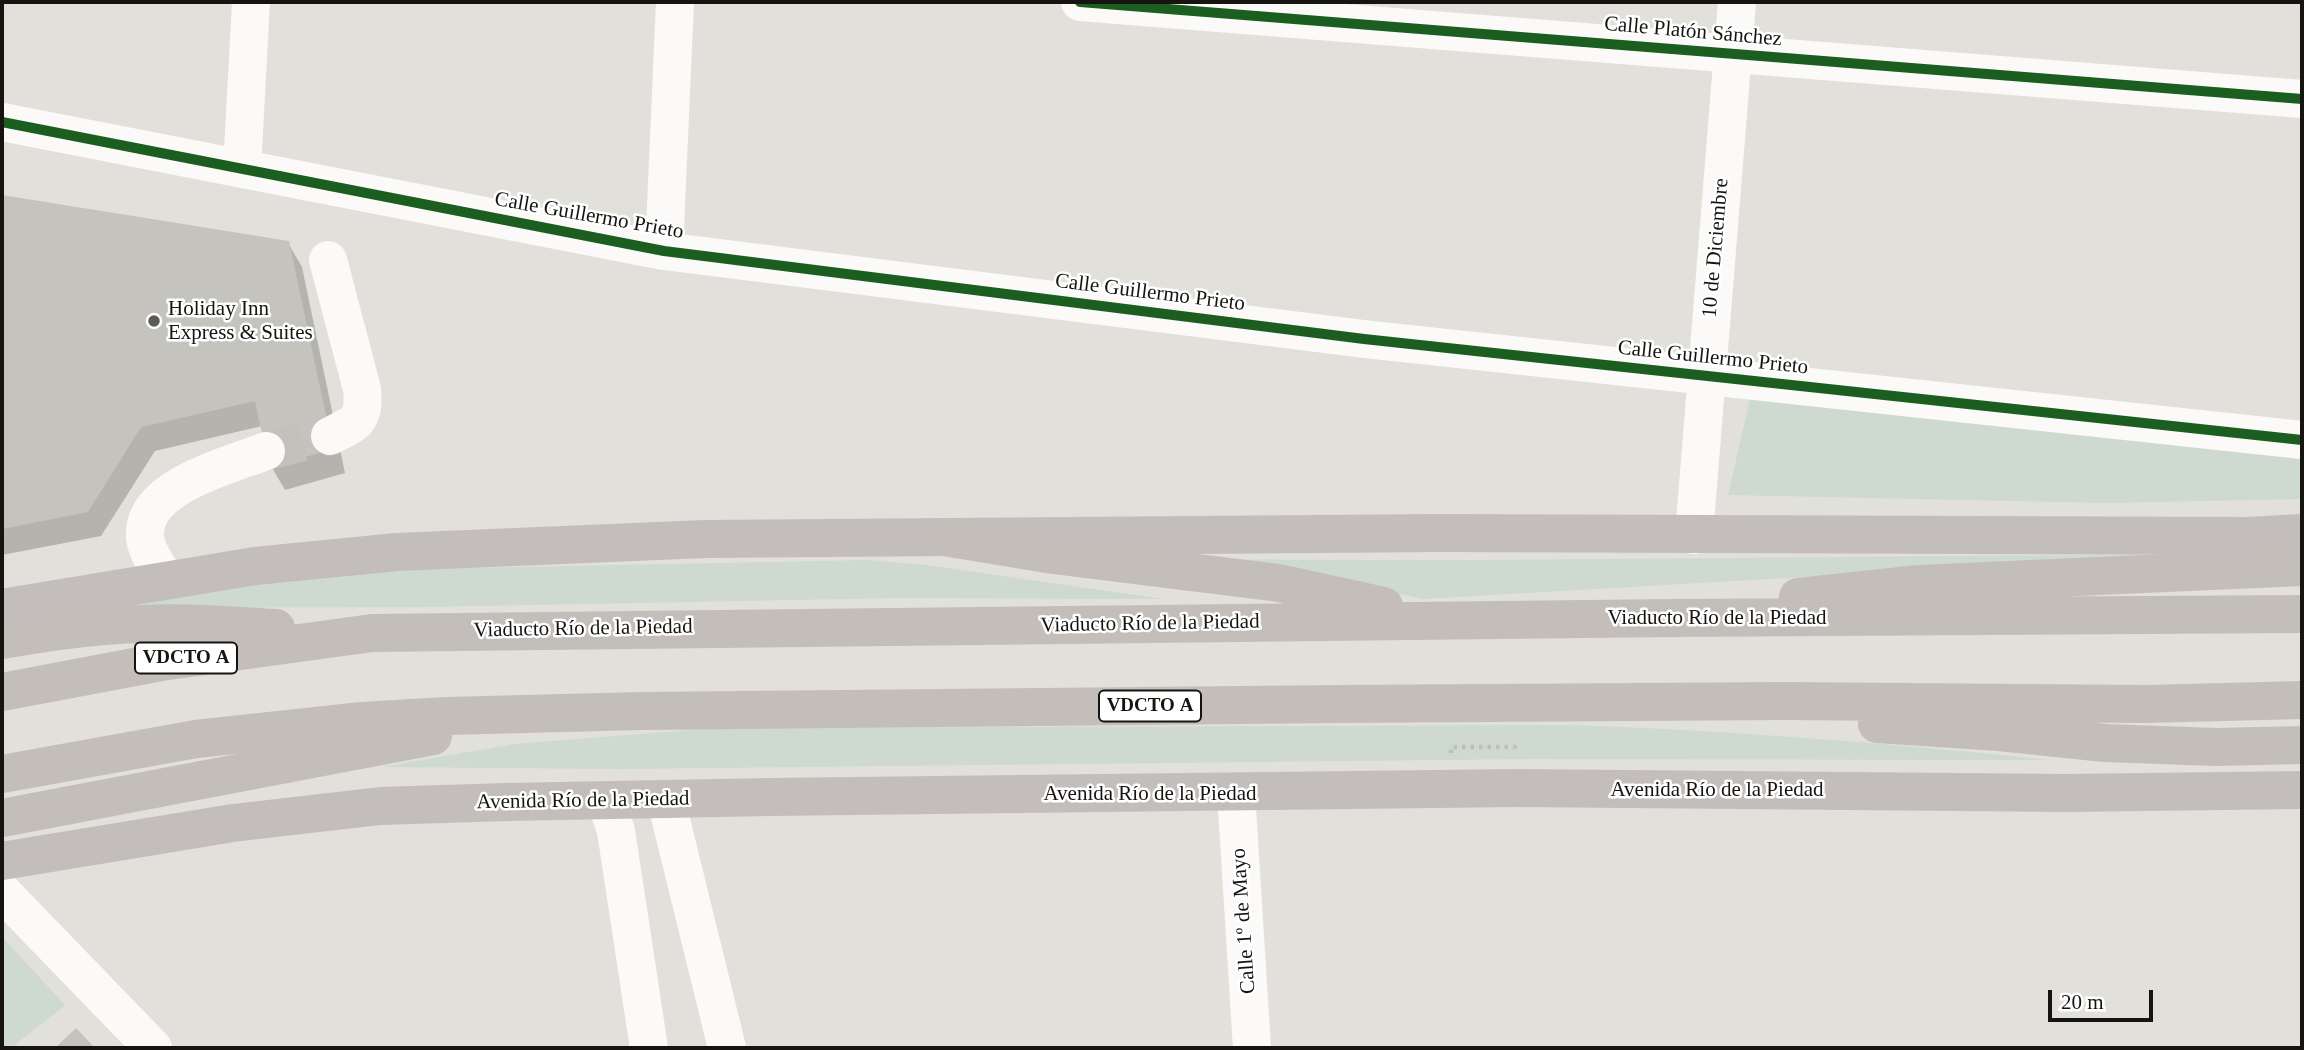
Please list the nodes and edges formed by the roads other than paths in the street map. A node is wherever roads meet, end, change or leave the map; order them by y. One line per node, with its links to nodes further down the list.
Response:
1 (251, 2): 8 (street)
2 (675, 2): 9 (street)
3 (1080, 2): 5 (street, Calle Platón Sánchez)
4 (1737, 2): 5 (street, 10 de Diciembre)
5 (1733, 54): 6 (street, Calle Platón Sánchez); 11 (street, 10 de Diciembre)
6 (2302, 100)
7 (2, 122): 8 (street, Calle Guillermo Prieto)
8 (242, 169): 9 (street, Calle Guillermo Prieto)
9 (664, 251): 11 (street, Calle Guillermo Prieto)
10 (328, 260): 12 (street)
11 (1705, 377): 13 (street, Calle Guillermo Prieto); 16 (street, 10 de Diciembre)
12 (330, 436)
13 (2302, 440)
14 (266, 451): 19 (street)
15 (2302, 533): 16 (main road)
16 (1694, 535): 17 (main road)
17 (950, 538): 19 (main road); 23 (highway)
18 (2302, 567): 22 (highway)
19 (166, 580): 20 (main road)
20 (2, 608)
21 (2302, 614): 22 (highway, Viaducto Río de la Piedad / VDCTO A)
22 (1672, 618): 23 (highway, Viaducto Río de la Piedad / VDCTO A)
23 (1451, 621): 24 (highway, Viaducto Río de la Piedad / VDCTO A)
24 (372, 633): 25 (highway); 26 (highway, Viaducto Río de la Piedad / VDCTO A)
25 (2, 640)
26 (2, 692)
27 (2302, 700): 28 (highway, VDCTO A)
28 (1784, 701): 29 (highway, VDCTO A); 30 (highway)
29 (504, 714): 31 (highway, VDCTO A); 36 (highway)
30 (2302, 745)
31 (2, 774)
32 (2302, 790): 33 (main road, Avenida Río de la Piedad)
33 (1236, 793): 34 (main road, Avenida Río de la Piedad); 42 (street, Calle 1º de Mayo)
34 (666, 800): 35 (main road, Avenida Río de la Piedad); 41 (street)
35 (606, 801): 37 (main road, Avenida Río de la Piedad); 40 (street)
36 (2, 818)
37 (2, 861)
38 (2, 892): 39 (street)
39 (153, 1048)
40 (649, 1048)
41 (727, 1048)
42 (1252, 1048)

